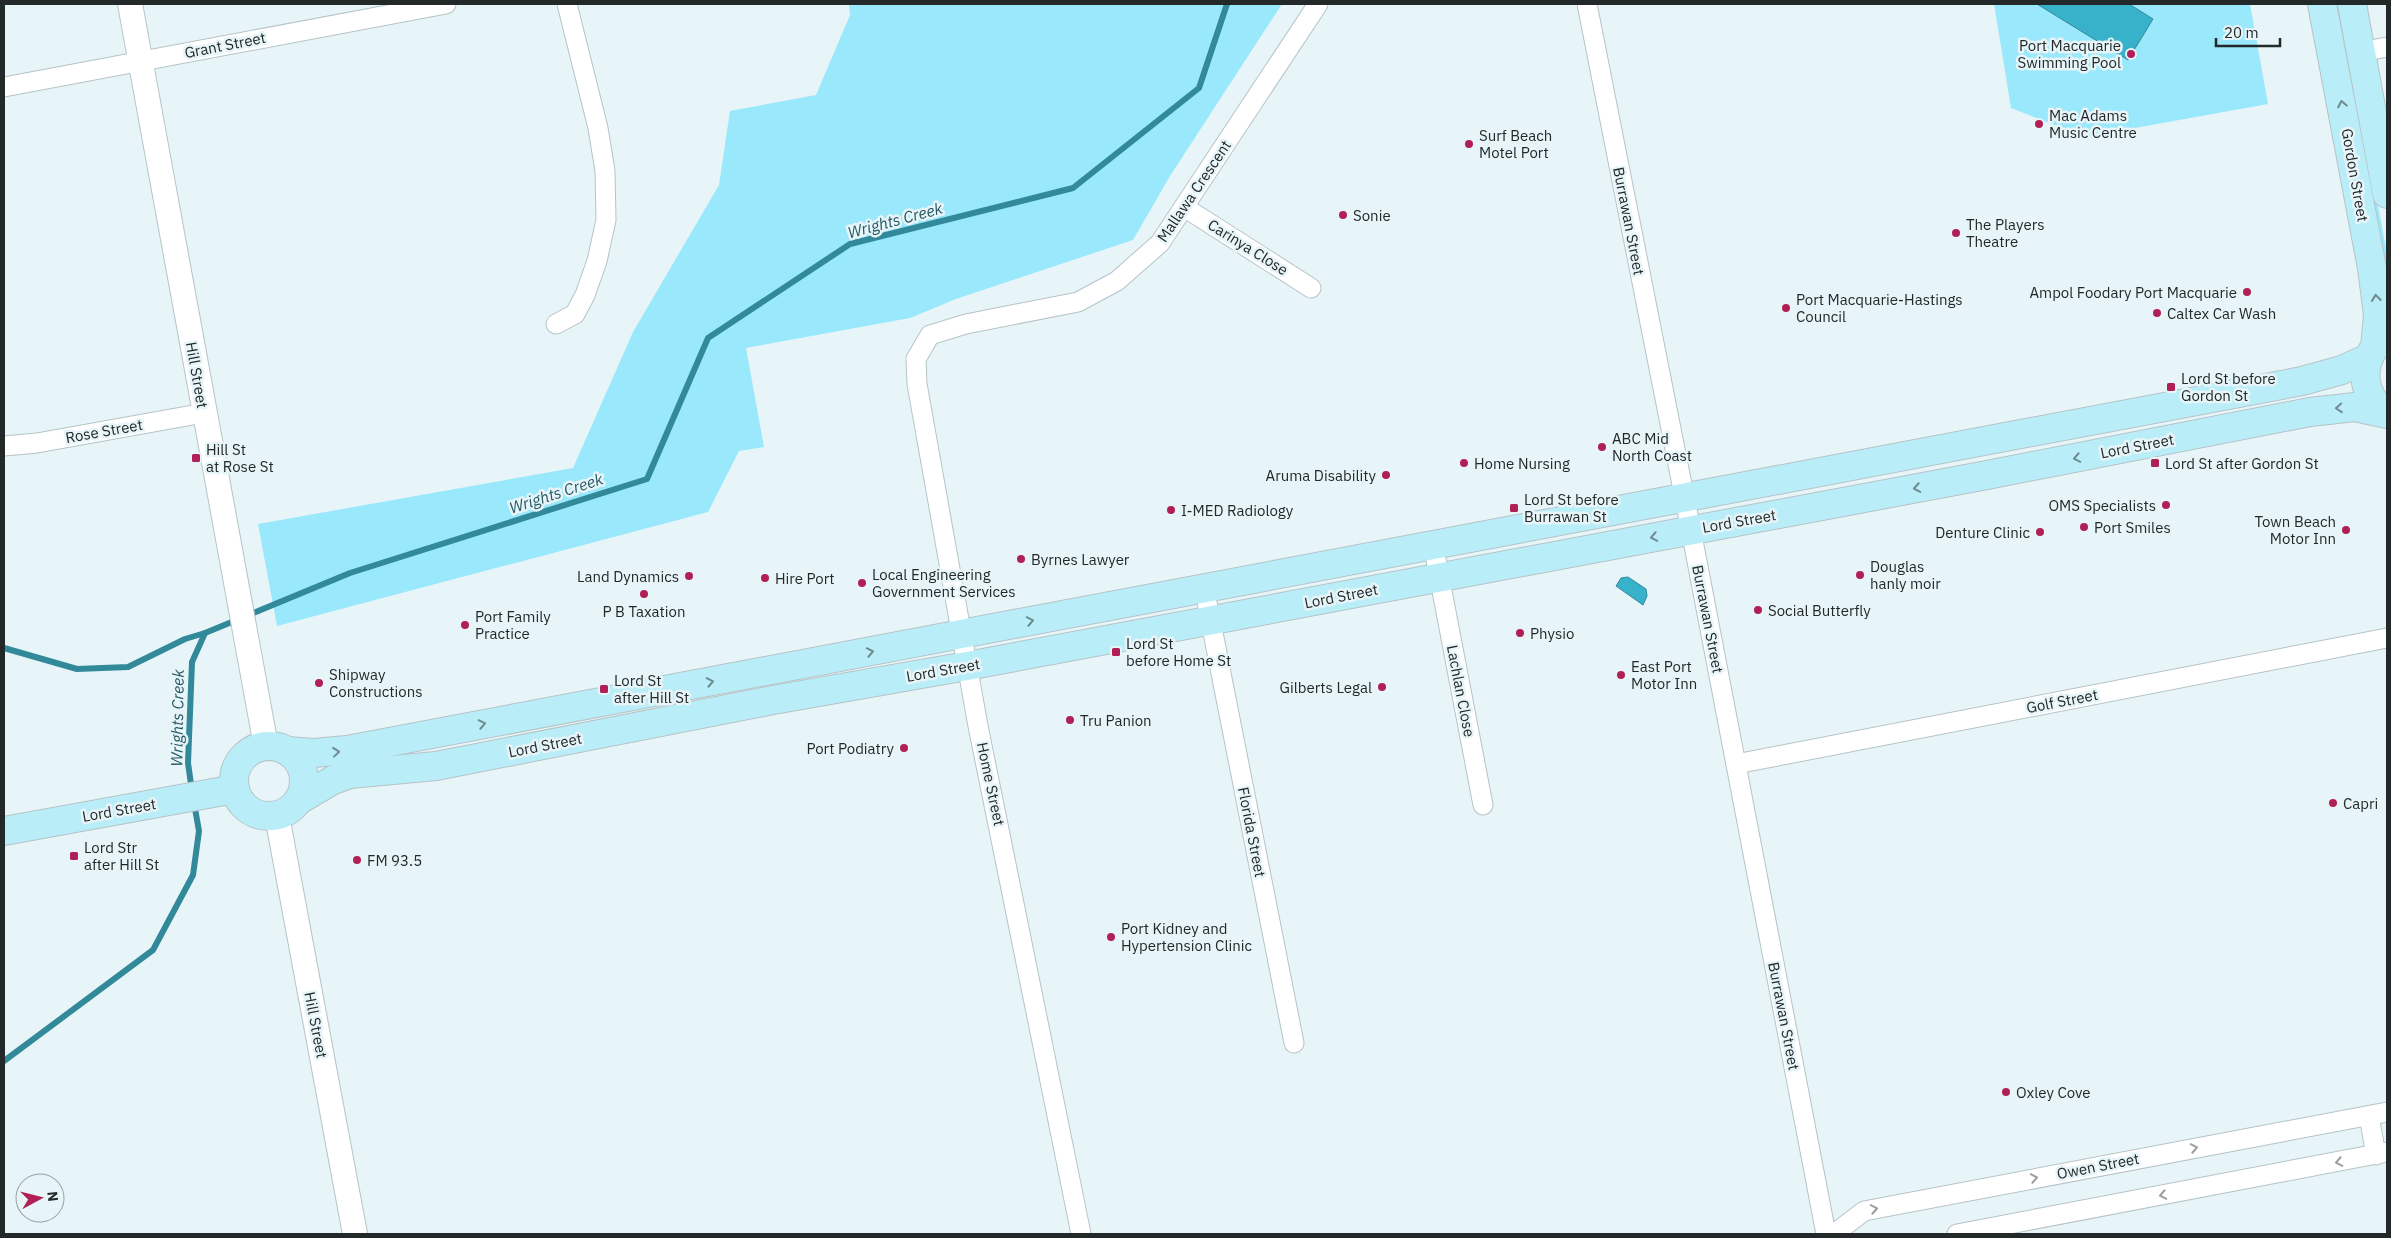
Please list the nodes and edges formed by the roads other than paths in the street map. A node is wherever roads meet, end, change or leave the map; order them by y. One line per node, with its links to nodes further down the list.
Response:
1 (130, 4): 9 (street, Hill Street)
2 (446, 4): 9 (street, Grant Street)
3 (567, 4): 14 (street)
4 (1318, 4): 12 (street, Mallawa Crescent)
5 (1586, 4): 20 (street, Burrawan Street)
6 (2322, 4): 16 (main road, Gordon Street, one-way to 6)
7 (2352, 4): 8 (main road, Gordon Street)
8 (2374, 49): 11 (main road, Gordon Street)
9 (141, 60): 10 (street, Grant Street); 17 (street, Hill Street)
10 (4, 87)
11 (2387, 194)
12 (1184, 207): 13 (street, Carinya Close); 15 (street, Mallawa Crescent)
13 (1311, 288)
14 (556, 324)
15 (930, 335): 26 (street, Home Street)
16 (2377, 348): 18 (main road, Gordon Street); 20 (main road, Lord Street)
17 (204, 413): 19 (street, Rose Street); 29 (street, Hill Street)
18 (2387, 414): 21 (main road, Lord Street, one-way to 21)
19 (4, 446)
20 (1684, 497): 21 (street, Burrawan Street); 22 (main road, Lord Street)
21 (1691, 530): 23 (main road, Lord Street, one-way to 23); 30 (street, Burrawan Street)
22 (1433, 544): 23 (street, Lachlan Close); 24 (main road, Lord Street)
23 (1440, 578): 25 (main road, Lord Street); 33 (street, Lachlan Close)
24 (1204, 587): 25 (street, Florida Street); 26 (main road, Lord Street, one-way to 24)
25 (1210, 620): 28 (main road, Lord Street); 36 (street, Florida Street)
26 (961, 635): 28 (street, Home Street); 29 (main road, Lord Street, one-way to 26)
27 (2387, 638): 30 (street, Golf Street)
28 (967, 666): 32 (main road, Lord Street); 40 (street, Home Street)
29 (276, 748): 31 (main road); 32 (main road)
30 (1736, 764): 41 (street, Burrawan Street)
31 (235, 789): 34 (main road); 35 (main road, Lord Street)
32 (299, 800): 34 (main road)
33 (1483, 805)
34 (277, 816): 39 (street, Hill Street)
35 (4, 831)
36 (1294, 1043)
37 (2378, 1114): 38 (street, Owen Street); 42 (street, Owen Street, one-way to 37)
38 (2382, 1154): 43 (street, Owen Street, one-way to 43)
39 (355, 1234)
40 (1081, 1234)
41 (1826, 1234)
42 (1834, 1234)
43 (1957, 1234)

